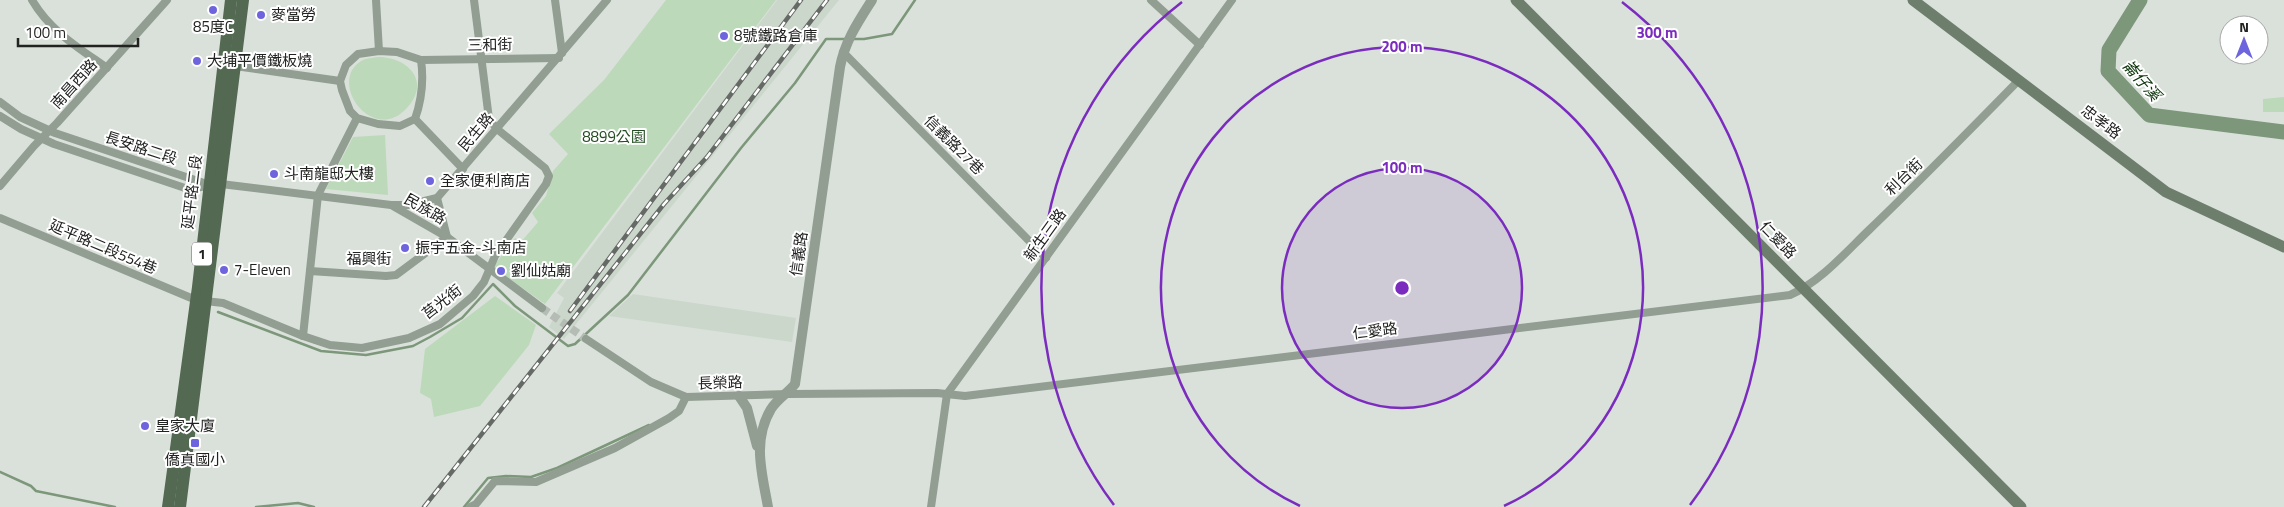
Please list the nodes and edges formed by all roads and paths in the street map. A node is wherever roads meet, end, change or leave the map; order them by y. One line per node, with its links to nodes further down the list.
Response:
1 (32, 0): 21 (street)
2 (167, 0): 21 (street, 南昌西路)
3 (231, 0): 32 (main road, 延平路二段 / 1)
4 (243, 0): 20 (main road, 延平路二段 / 1)
5 (376, 0): 15 (street)
6 (474, 0): 18 (street)
7 (555, 0): 17 (street)
8 (607, 0): 17 (street, 民生路)
9 (872, 0): 16 (street, 信義路)
10 (1151, 0): 14 (street)
11 (1232, 0): 14 (street, 新生三路)
12 (1516, 0): 43 (main road, 仁愛路)
13 (1913, 0): 23 (main road, 忠孝路)
14 (1200, 45): 40 (street, 新生三路)
15 (379, 51): 19 (street); 22 (street)
16 (843, 52): 40 (street, 信義路27巷); 48 (street, 信義路)
17 (560, 55): 18 (street, 三和街); 28 (street, 民生路)
18 (481, 59): 19 (street, 三和街); 28 (street)
19 (421, 60): 27 (street)
20 (235, 66): 22 (street); 32 (main road, 延平路二段 / 1)
21 (107, 68): 29 (street, 南昌西路)
22 (340, 81): 26 (street)
23 (2018, 81): 39 (main road, 忠孝路); 43 (street, 利台街)
24 (0, 102): 29 (street, 長安路二段)
25 (0, 116): 30 (street, 長安路二段)
26 (357, 118): 27 (street); 34 (street)
27 (415, 119): 31 (street)
28 (496, 129): 31 (street, 民生路); 41 (street, 莒光街)
29 (50, 131): 30 (street, 南昌西路); 32 (street, 長安路二段)
30 (42, 139): 32 (street, 長安路二段); 33 (street, 南昌西路)
31 (463, 168): 35 (street, 民生路)
32 (215, 185): 34 (street); 44 (main road, 延平路二段 / 1)
33 (0, 186)
34 (318, 196): 36 (street); 42 (street)
35 (437, 198): 36 (street); 38 (street)
36 (391, 205): 38 (street, 民族路)
37 (0, 218): 44 (street, 延平路二段554巷)
38 (447, 237): 41 (street, 民族路); 42 (street, 福興街)
39 (2284, 246)
40 (1046, 258): 49 (street, 新生三路)
41 (489, 270): 45 (street, 民族路); 46 (street, 莒光街)
42 (310, 271): 46 (street)
43 (1804, 289): 49 (street, 仁愛路); 58 (main road, 仁愛路)
44 (201, 301): 46 (street, 莒光街); 53 (main road, 延平路二段 / 1); 54 (main road, 延平路二段 / 1)
45 (542, 308)
46 (303, 336)
47 (586, 339): 51 (street)
48 (788, 394): 49 (street, 長榮路); 50 (street, 長榮路); 52 (street, 信義路)
49 (947, 394): 57 (street, 新生三路)
50 (739, 396): 51 (street, 長榮路); 52 (street)
51 (686, 397): 55 (street, 長榮路)
52 (759, 454): 56 (street, 信義路)
53 (168, 507)
54 (180, 507)
55 (470, 507)
56 (768, 507)
57 (931, 507)
58 (2021, 507)

